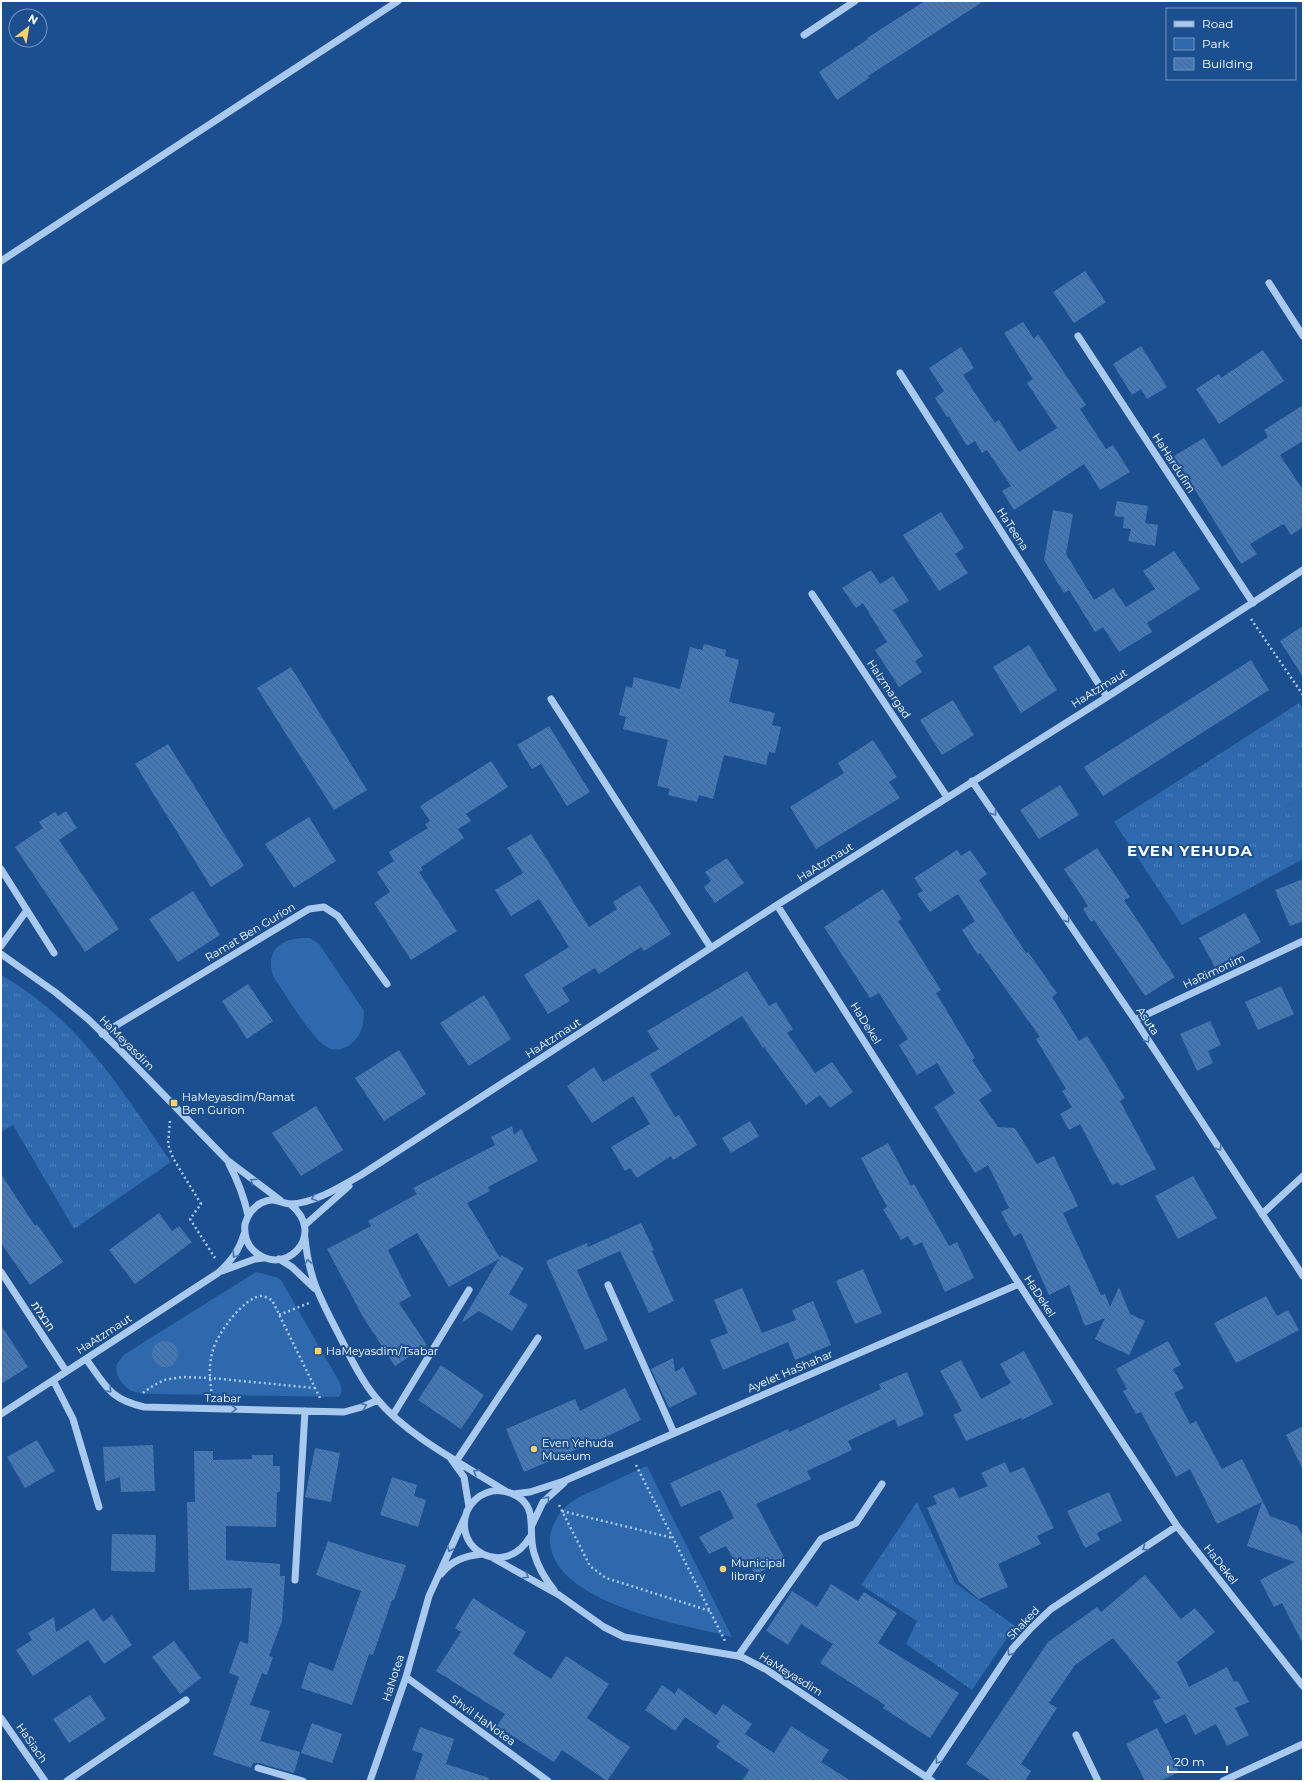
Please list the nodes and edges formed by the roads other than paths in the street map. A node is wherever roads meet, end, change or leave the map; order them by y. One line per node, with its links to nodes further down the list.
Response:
1 (398, 1): 4 (street)
2 (855, 1): 3 (street)
3 (804, 35)
4 (1, 261)
5 (1269, 283): 7 (street)
6 (1078, 336): 11 (street, HaHardufim)
7 (1303, 336)
8 (900, 373): 12 (street, HaTeena)
9 (1303, 570): 11 (street, HaAtzmaut)
10 (812, 594): 15 (street, HaIzmargad)
11 (1253, 603): 12 (street, HaAtzmaut)
12 (1107, 696): 14 (street, HaAtzmaut)
13 (551, 699): 21 (street)
14 (972, 780): 15 (street, HaAtzmaut); 25 (street, Asuta, one-way to 25)
15 (947, 797): 17 (street, HaAtzmaut)
16 (1, 869): 18 (street)
17 (778, 905): 21 (street, HaAtzmaut); 42 (street, HaDekel)
18 (27, 910): 20 (street); 22 (street)
19 (1303, 941): 25 (street, HaRimonim)
20 (1, 946)
21 (711, 948): 28 (street, HaAtzmaut)
22 (54, 953)
23 (1, 954): 26 (street, HaMeyasdim)
24 (387, 984): 26 (street, Ramat Ben Gurion)
25 (1135, 1020): 32 (street, Asuta, one-way to 32)
26 (102, 1034): 27 (street, HaMeyasdim)
27 (226, 1160): 30 (street, HaMeyasdim, one-way to 27); 33 (street, HaMeyasdim)
28 (361, 1175): 31 (street, HaAtzmaut, one-way to 31); 34 (street, HaAtzmaut)
29 (1303, 1176): 32 (street)
30 (280, 1200): 31 (street); 33 (street)
31 (290, 1204): 34 (street)
32 (1262, 1214): 41 (street, Asuta)
33 (248, 1215): 35 (street)
34 (305, 1225): 36 (street)
35 (245, 1232): 37 (street); 39 (street, HaAtzmaut, one-way to 39)
36 (305, 1233): 38 (street); 44 (street, one-way to 36)
37 (265, 1258): 38 (street); 39 (street, HaAtzmaut)
38 (279, 1259): 44 (street)
39 (220, 1271): 47 (street, HaAtzmaut)
40 (1, 1272): 48 (street, חבצלת)
41 (1303, 1276)
42 (1018, 1284): 54 (street, Ayelet HaShahar); 64 (street, HaDekel)
43 (608, 1285): 54 (street)
44 (316, 1290): 50 (street)
45 (470, 1290): 53 (street)
46 (538, 1338): 56 (street)
47 (86, 1359): 48 (street, HaAtzmaut); 51 (street, Tzabar, one-way to 51)
48 (66, 1372): 49 (street, HaAtzmaut)
49 (53, 1380): 52 (street, HaAtzmaut); 60 (street)
50 (378, 1400): 51 (street, Tzabar, one-way to 50); 53 (street)
51 (305, 1411): 68 (street)
52 (1, 1414)
53 (394, 1415): 55 (street)
54 (674, 1433): 57 (street, Ayelet HaShahar)
55 (446, 1453): 56 (street); 61 (street)
56 (457, 1460): 59 (street, one-way to 56)
57 (570, 1478): 59 (street, Ayelet HaShahar); 63 (street, Ayelet HaShahar, one-way to 57)
58 (882, 1484): 71 (street)
59 (510, 1493): 61 (street); 63 (street)
60 (99, 1507)
61 (469, 1507): 62 (street)
62 (465, 1516): 66 (street); 69 (street, HaNotea, one-way to 69)
63 (532, 1525): 65 (street)
64 (1178, 1526): 73 (street, HaDekel); 79 (street, Shaked, one-way to 79)
65 (530, 1537): 67 (street); 70 (street, HaMeyasdim)
66 (482, 1554): 67 (street); 69 (street, HaNotea)
67 (493, 1558): 70 (street, HaMeyasdim, one-way to 70)
68 (295, 1580)
69 (435, 1582): 72 (street, HaNotea)
70 (559, 1595): 71 (street, HaMeyasdim)
71 (735, 1656): 79 (street, HaMeyasdim)
72 (406, 1676): 83 (street, HaNotea); 84 (street, Shvil HaNotea)
73 (1303, 1686)
74 (186, 1700): 81 (street)
75 (1, 1718): 80 (street, HaSiach)
76 (1076, 1735): 85 (street)
77 (1303, 1744): 86 (street)
78 (258, 1768): 82 (street)
79 (929, 1779)
80 (45, 1781)
81 (67, 1781)
82 (303, 1781)
83 (370, 1781)
84 (548, 1781)
85 (1098, 1781)
86 (1223, 1781)

